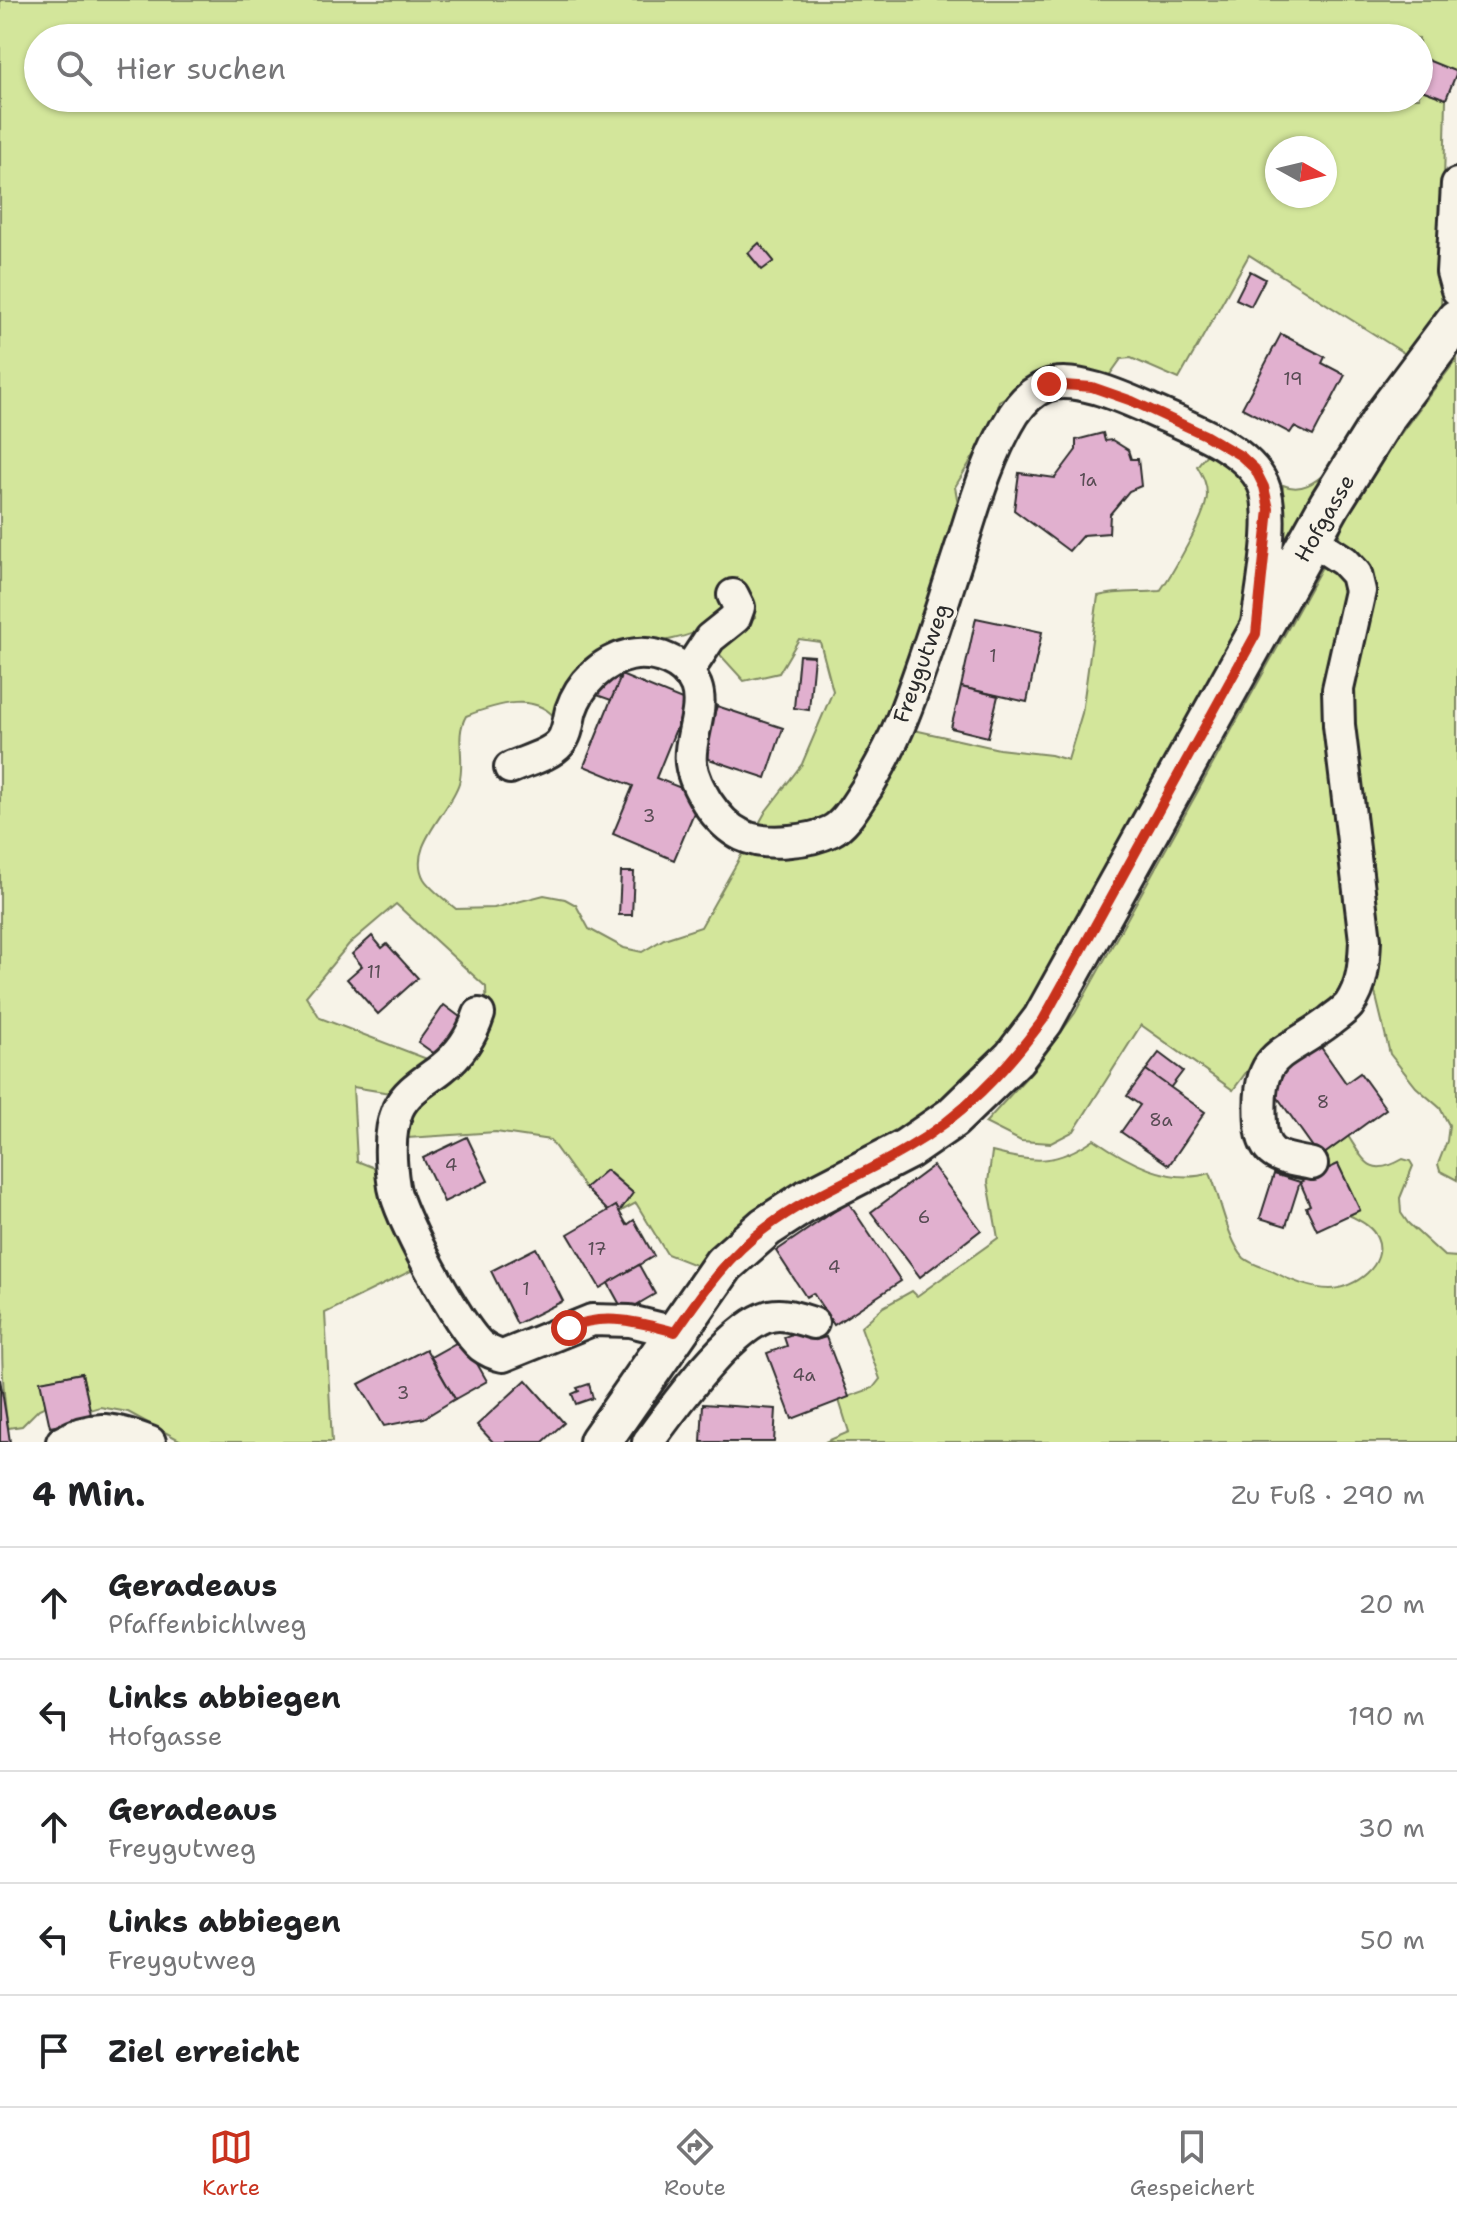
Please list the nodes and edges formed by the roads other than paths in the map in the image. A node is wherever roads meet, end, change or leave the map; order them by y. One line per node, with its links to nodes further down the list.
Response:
1 (1457, 184): 2 (lane)
2 (1457, 290)
3 (1457, 320): 4 (main road, Hofgasse)
4 (1310, 539): 6 (main road, Hofgasse); 10 (lane)
5 (733, 595): 7 (lane)
6 (1256, 634): 7 (lane, Freygutweg); 12 (main road, Hofgasse)
7 (687, 673): 8 (lane)
8 (510, 768)
9 (479, 1014): 12 (lane)
10 (1312, 1164)
11 (813, 1323): 16 (lane)
12 (675, 1332): 15 (main road, Hofgasse)
13 (62, 1442): 14 (lane)
14 (150, 1442)
15 (600, 1442)
16 (648, 1442)

